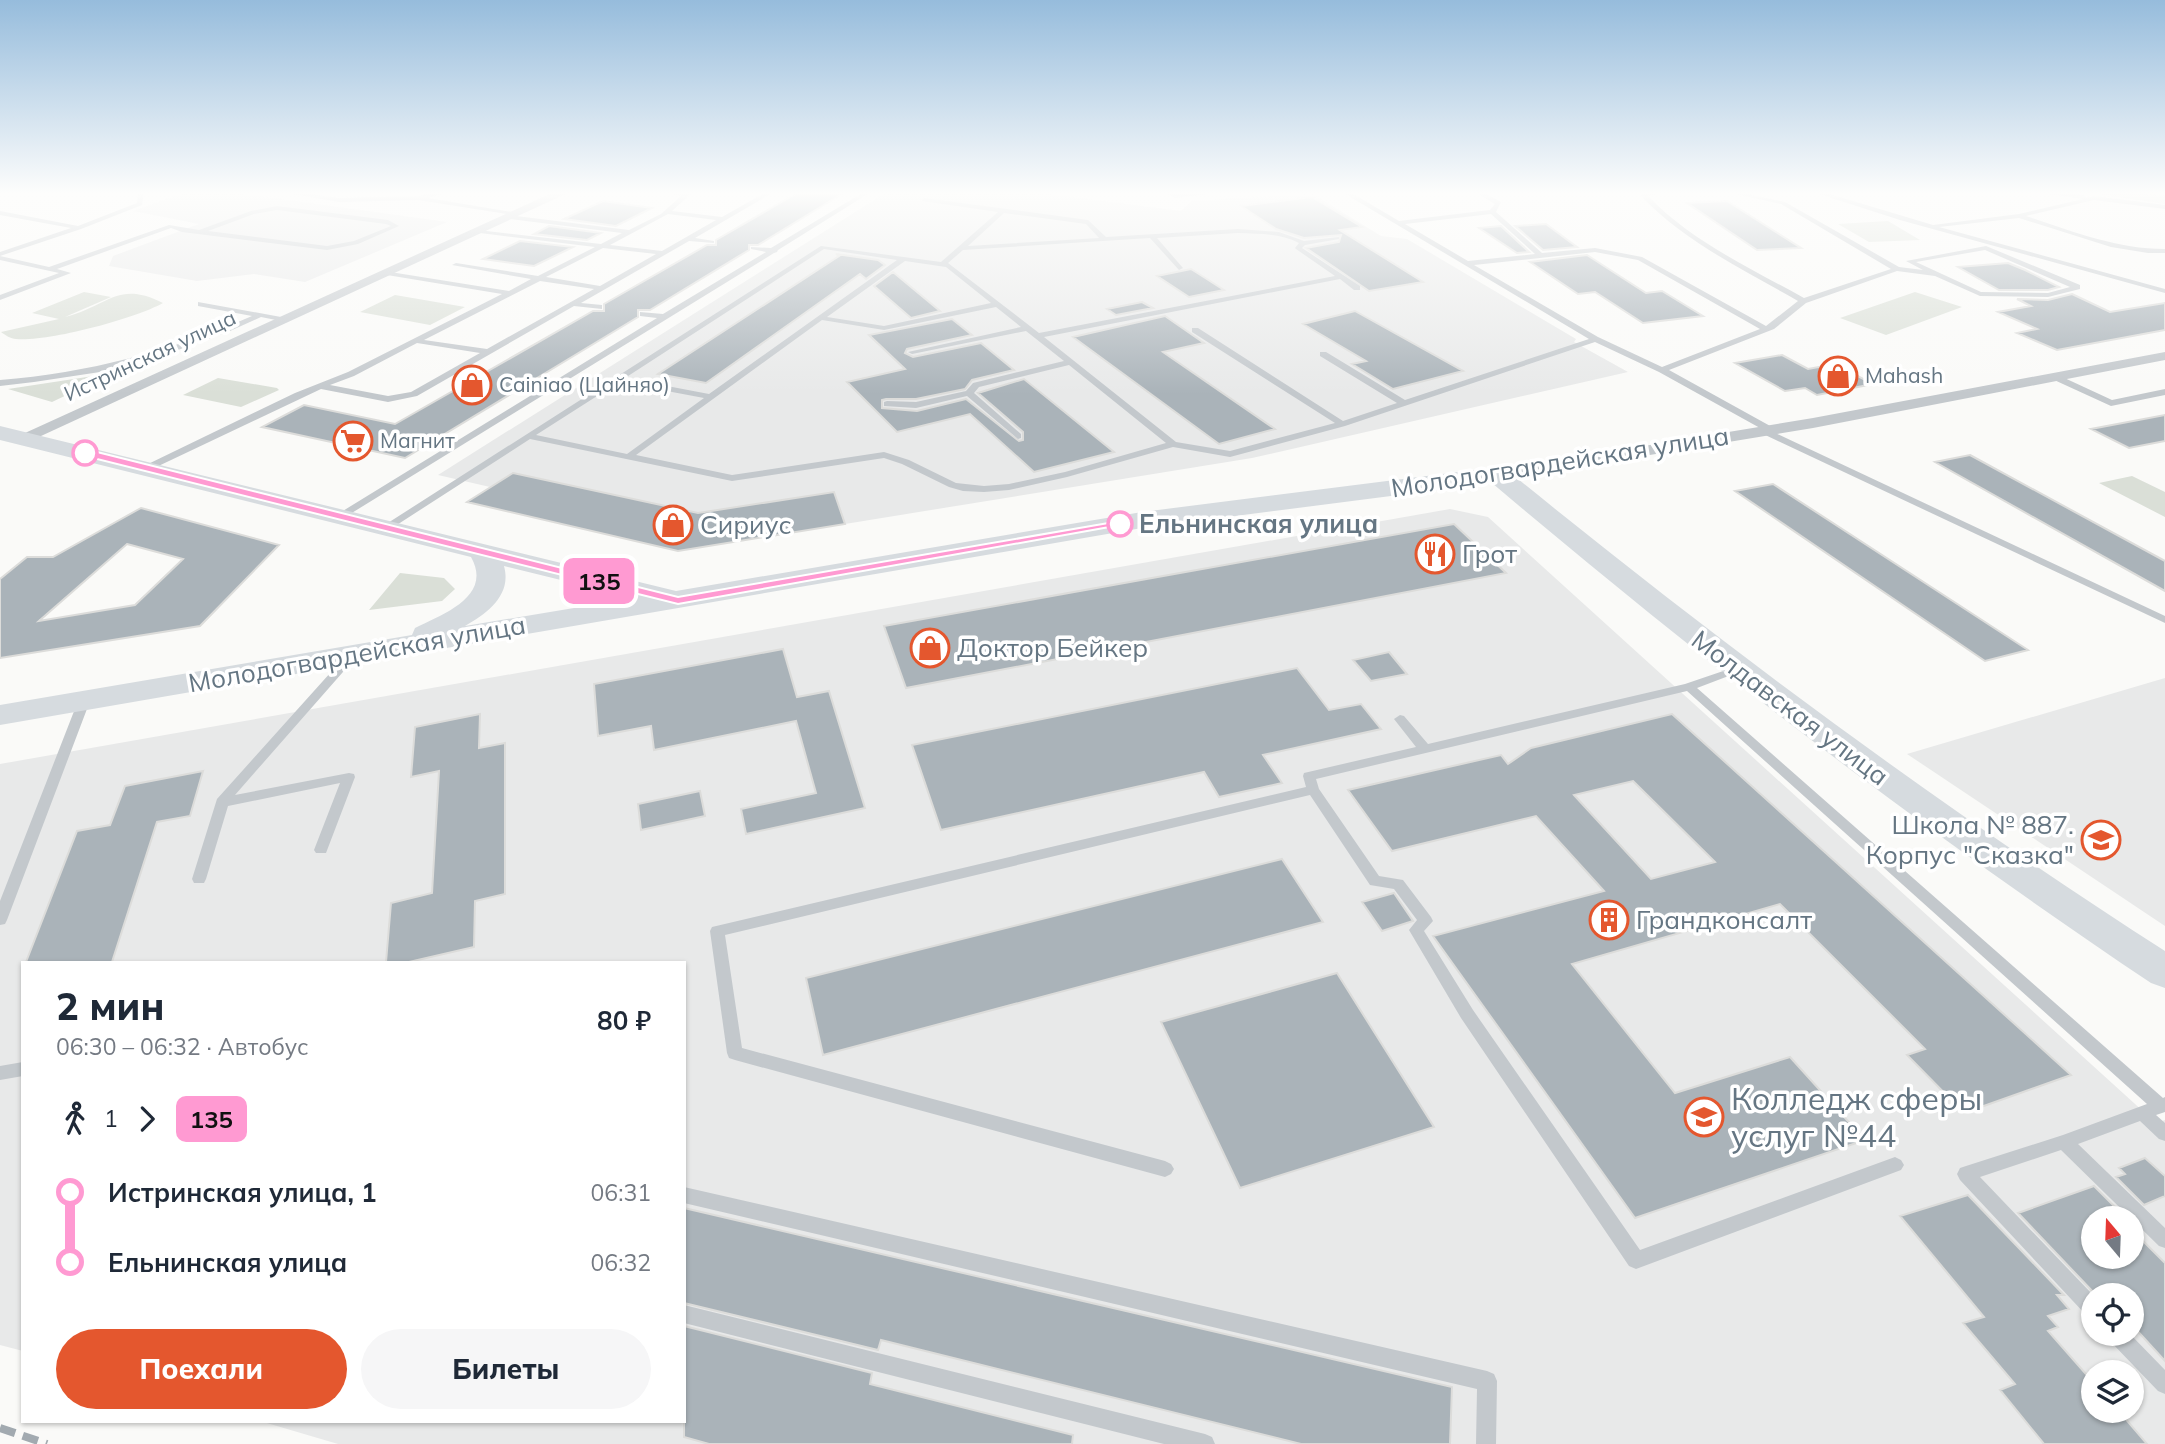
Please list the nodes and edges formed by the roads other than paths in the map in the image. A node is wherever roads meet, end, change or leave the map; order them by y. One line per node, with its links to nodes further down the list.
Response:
1 (13, 259): 25 (lane)
2 (76, 259): 25 (lane)
3 (417, 259): 27 (street, Истринская улица)
4 (576, 259): 30 (lane)
5 (650, 259): 31 (lane)
6 (761, 259): 43 (lane)
7 (804, 259): 59 (lane)
8 (902, 259): 44 (lane)
9 (913, 259): 22 (lane)
10 (948, 259): 22 (lane)
11 (1172, 259): 24 (lane)
12 (1315, 259): 29 (lane)
13 (1463, 259): 21 (lane)
14 (1497, 259): 21 (lane)
15 (1642, 259): 47 (lane)
16 (1734, 259): 36 (lane)
17 (1880, 259): 26 (lane)
18 (1919, 259): 28 (lane)
19 (2013, 259): 28 (lane)
20 (2055, 259): 33 (lane)
21 (1469, 263): 50 (lane)
22 (943, 264): 39 (lane)
23 (456, 265): 30 (lane)
24 (1179, 268)
25 (49, 269): 35 (lane)
26 (1897, 269): 28 (lane); 36 (lane)
27 (387, 273): 34 (lane); 45 (street, Истринская улица)
28 (1937, 274)
29 (1341, 277): 32 (lane); 49 (lane)
30 (538, 278): 31 (lane); 34 (lane)
31 (600, 288): 38 (lane)
32 (1357, 288)
33 (2165, 291)
34 (509, 293): 51 (lane)
35 (0, 298)
36 (1803, 301): 47 (lane)
37 (201, 304): 42 (lane)
38 (573, 304): 40 (lane); 52 (lane)
39 (998, 304): 44 (lane); 46 (lane)
40 (599, 307)
41 (643, 314): 43 (lane)
42 (258, 316): 45 (lane); 60 (lane)
43 (665, 317): 76 (lane)
44 (821, 318): 64 (lane)
45 (281, 319): 69 (street, Истринская улица)
46 (1027, 328): 49 (lane); 53 (lane)
47 (1766, 329): 57 (lane)
48 (1195, 330): 67 (lane)
49 (1038, 336): 56 (lane)
50 (1595, 339): 57 (lane); 65 (lane)
51 (417, 341): 52 (lane); 61 (lane)
52 (489, 352): 61 (lane)
53 (912, 352)
54 (1323, 354): 65 (lane)
55 (2165, 356): 58 (street, Молодогвардейская улица)
56 (1071, 362): 63 (lane); 72 (lane)
57 (1662, 370): 68 (lane)
58 (2055, 377): 62 (lane); 68 (street, Молодогвардейская улица)
59 (617, 379): 64 (lane); 70 (lane)
60 (0, 383)
61 (319, 386): 74 (lane)
62 (2165, 392)
63 (969, 393): 66 (lane); 71 (lane)
64 (712, 397): 73 (lane)
65 (1404, 403): 67 (lane)
66 (887, 404)
67 (1342, 424): 72 (lane)
68 (1766, 430): 75 (street, Молодогвардейская улица); 80 (lane)
69 (11, 436): 74 (street)
70 (528, 436): 73 (lane); 77 (lane)
71 (1018, 436)
72 (1174, 444): 73 (lane)
73 (628, 457)
74 (148, 468): 76 (street)
75 (1498, 475): 79 (street, Молодогвардейская улица); 83 (street, Молдавская улица)
76 (338, 517): 77 (street)
77 (385, 528): 78 (street)
78 (482, 552): 79 (street); 81 (street)
79 (678, 600): 81 (street, Молодогвардейская улица)
80 (2165, 620)
81 (388, 649): 82 (street, Молодогвардейская улица)
82 (354, 654): 85 (street, Молодогвардейская улица); 90 (lane)
83 (1735, 670): 84 (lane); 94 (street, Молдавская улица)
84 (1689, 687): 88 (lane); 97 (lane)
85 (84, 701): 86 (street, Молодогвардейская улица); 93 (lane)
86 (0, 715)
87 (1400, 719): 88 (lane)
88 (1425, 748): 89 (lane)
89 (1313, 790): 101 (lane); 102 (lane)
90 (222, 802): 91 (lane); 92 (lane)
91 (321, 850)
92 (199, 880)
93 (0, 920)
94 (2165, 972)
95 (21, 1069): 96 (lane)
96 (0, 1073)
97 (2163, 1105): 98 (lane)
98 (2142, 1113): 99 (lane); 100 (lane)
99 (2165, 1133)
100 (2064, 1142): 104 (lane); 105 (lane)
101 (1895, 1165)
102 (1165, 1169)
103 (686, 1195): 110 (lane)
104 (2165, 1240)
105 (2081, 1295)
106 (686, 1314): 109 (lane)
107 (2129, 1346): 108 (lane)
108 (2165, 1384)
109 (1205, 1444)
110 (1486, 1444)

